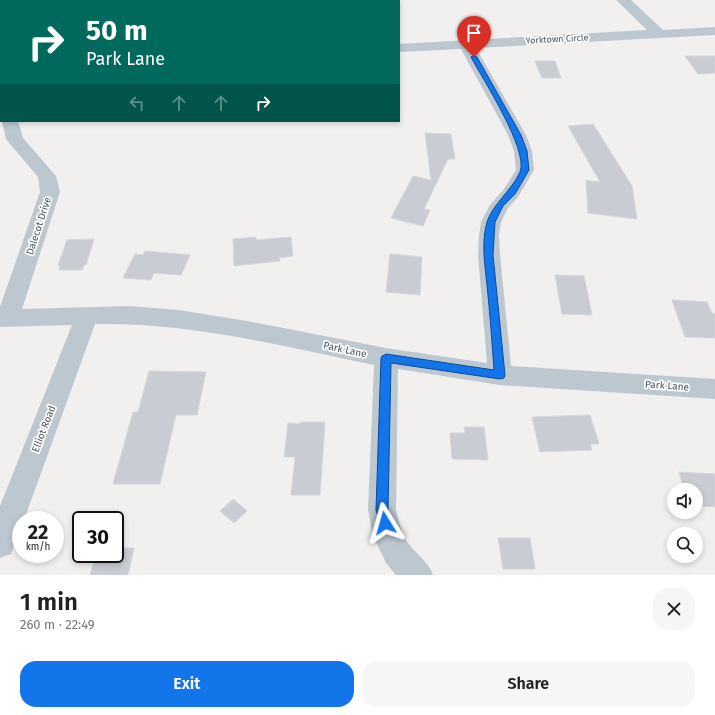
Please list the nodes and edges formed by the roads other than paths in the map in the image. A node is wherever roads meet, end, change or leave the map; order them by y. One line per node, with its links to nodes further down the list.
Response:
1 (624, 0): 3 (street)
2 (715, 31): 3 (street, Yorktown Circle)
3 (659, 34): 4 (street, Yorktown Circle)
4 (466, 44): 5 (street, Yorktown Circle); 10 (street)
5 (400, 48)
6 (10, 122): 8 (street, Dalecot Drive)
7 (87, 315): 8 (street, Park Lane); 9 (street, Park Lane); 12 (street, Elliot Road)
8 (4, 317)
9 (386, 358): 10 (street, Park Lane); 13 (street)
10 (500, 375): 11 (street, Park Lane)
11 (715, 389)
12 (0, 544)
13 (418, 575)

